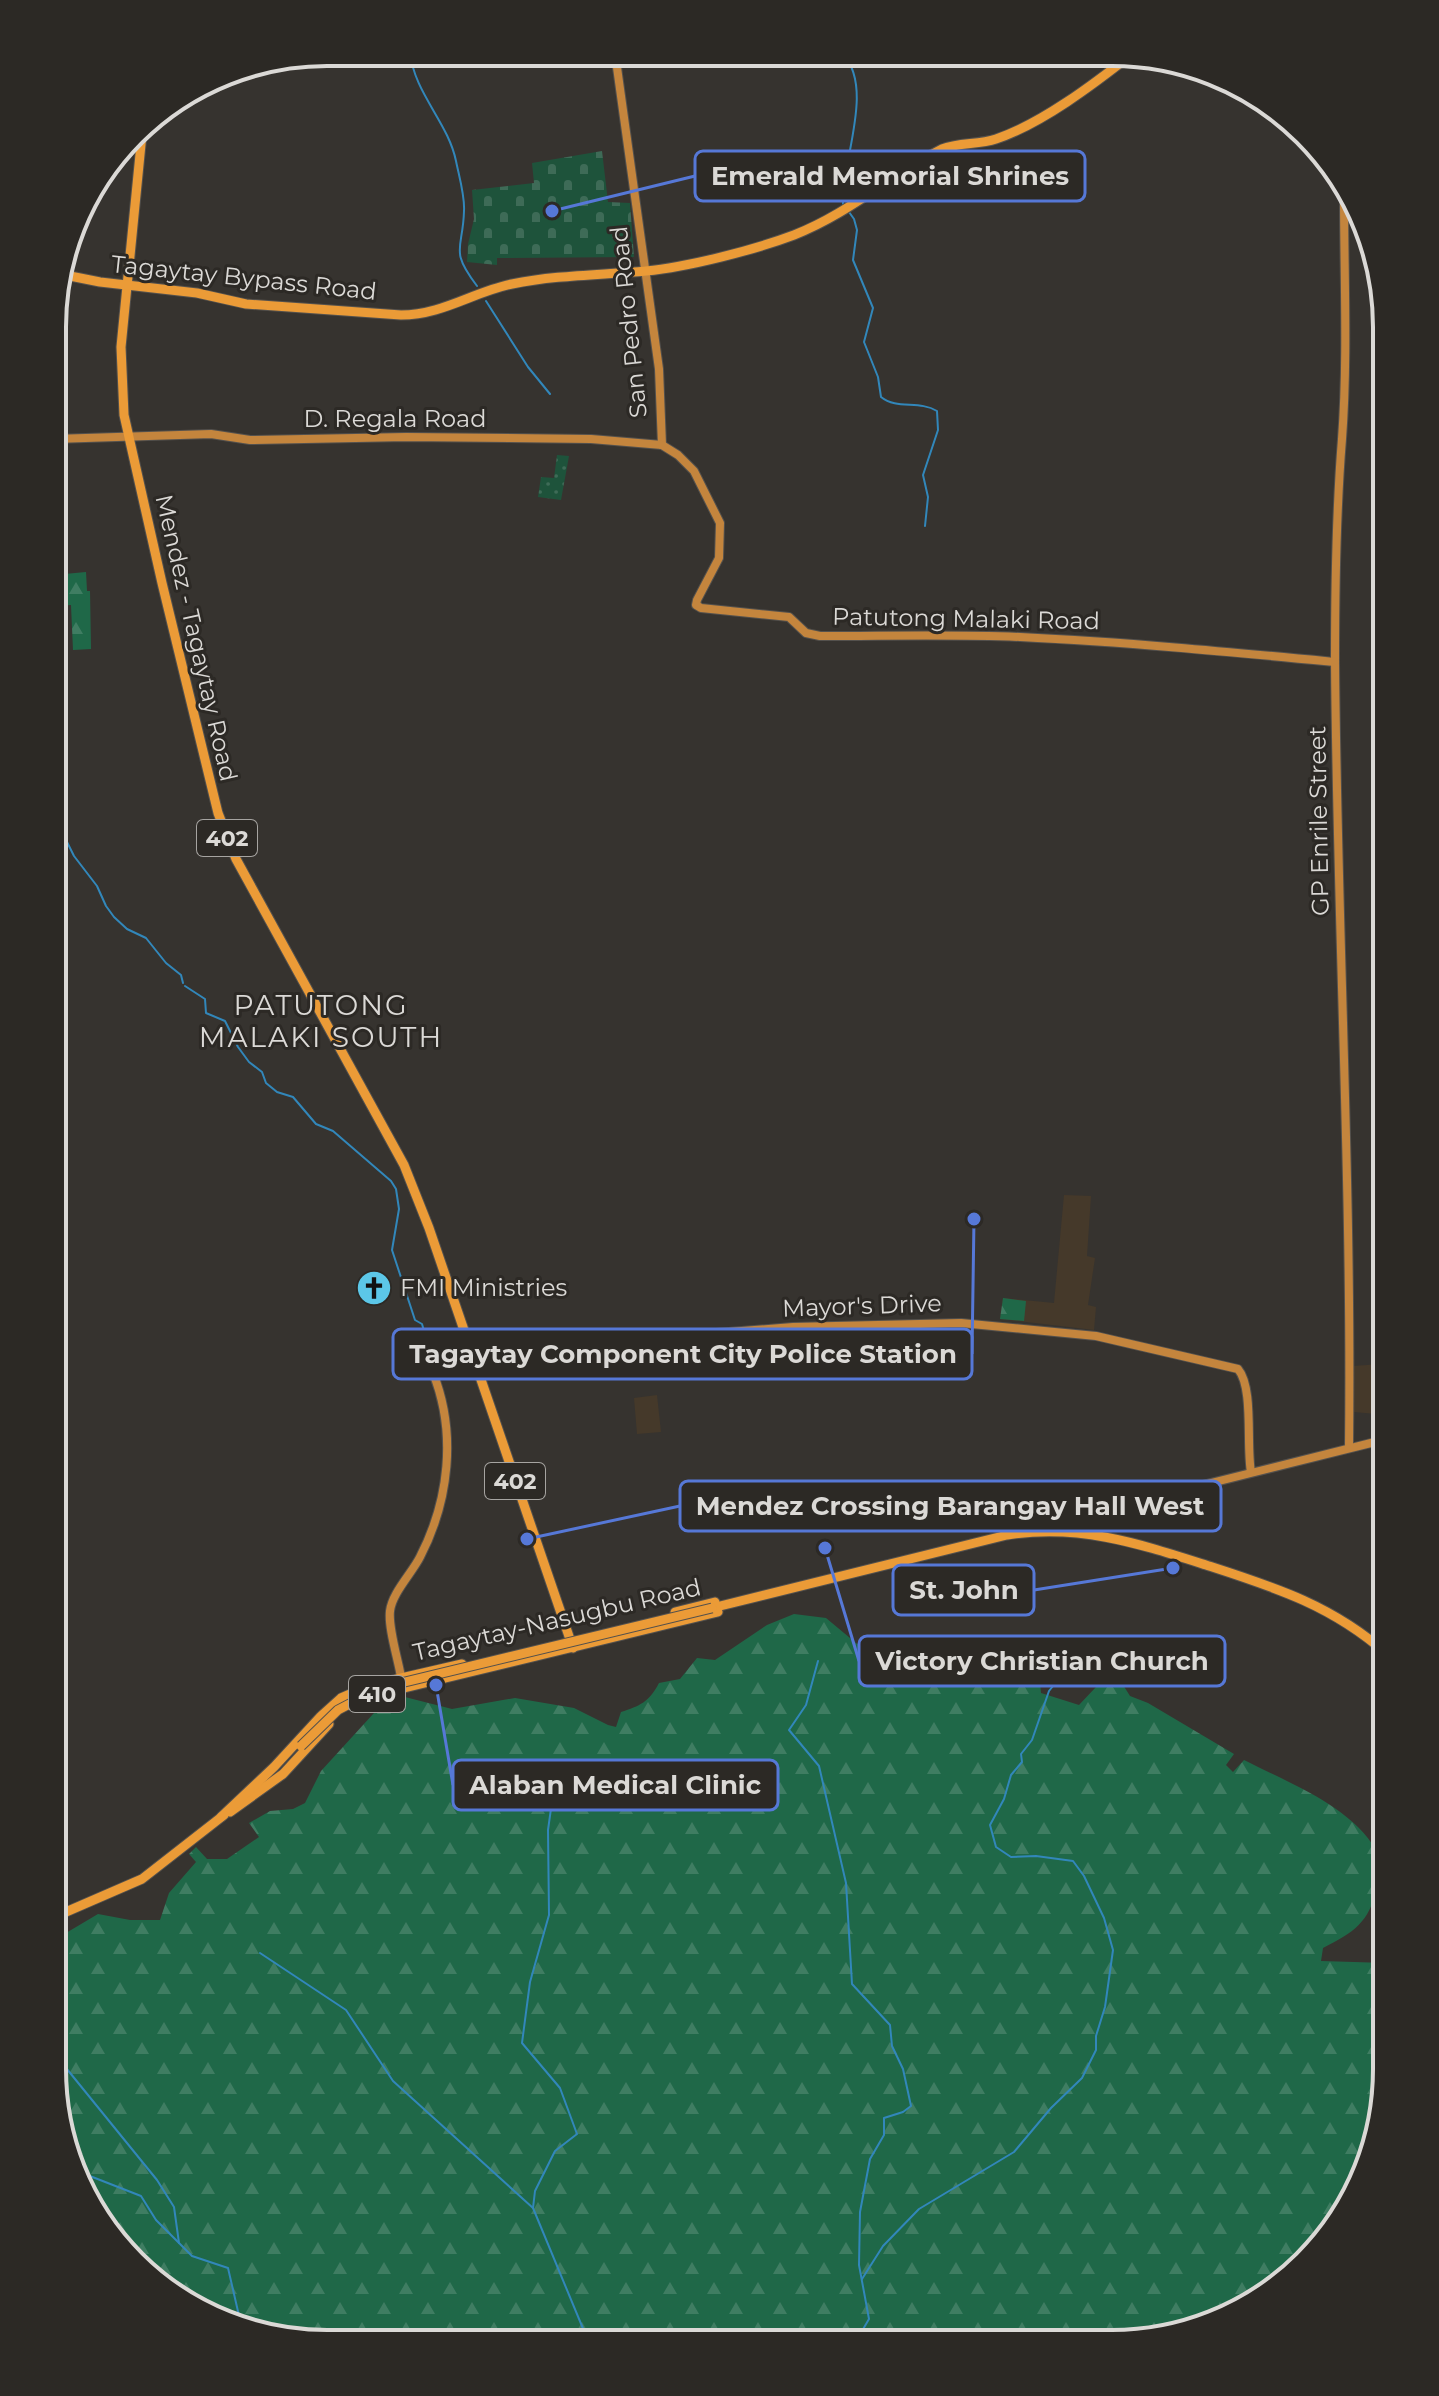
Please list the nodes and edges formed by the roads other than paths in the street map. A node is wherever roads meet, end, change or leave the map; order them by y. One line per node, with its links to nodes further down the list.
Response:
1 (617, 66): 5 (street, San Pedro Road)
2 (1116, 66): 5 (main road, Tagaytay Bypass Road)
3 (141, 145): 7 (main road, 402)
4 (1344, 209): 11 (street, GP Enrile Street)
5 (646, 271): 7 (main road, Tagaytay Bypass Road); 10 (street, San Pedro Road)
6 (72, 276): 7 (main road, Tagaytay Bypass Road)
7 (126, 284): 8 (main road, 402)
8 (129, 436): 9 (street, D. Regala Road); 10 (street, D. Regala Road); 12 (main road, Mendez - Tagaytay Road / 402)
9 (66, 439)
10 (662, 445): 11 (street, Patutong Malaki Road)
11 (1335, 662): 14 (street, GP Enrile Street)
12 (474, 1361): 15 (street, Mayor's Drive); 19 (main road, Mendez - Tagaytay Road / 402); 20 (street)
13 (1372, 1442): 14 (street)
14 (1349, 1448): 15 (street)
15 (1251, 1472): 16 (street)
16 (1062, 1526): 17 (main road, Tagaytay-Nasugbu Road / 410); 18 (main road, Tagaytay-Nasugbu Road / 410)
17 (808, 1583): 19 (main road, Tagaytay-Nasugbu Road / 410); 21 (main road, Tagaytay-Nasugbu Road, bridge)
18 (1372, 1642)
19 (571, 1643): 20 (main road, Tagaytay-Nasugbu Road / 410); 21 (main road, Tagaytay-Nasugbu Road / 410)
20 (401, 1677): 21 (main road, Tagaytay-Nasugbu Road / 410)
21 (221, 1817): 22 (main road, Tagaytay-Nasugbu Road / 410)
22 (66, 1912)

